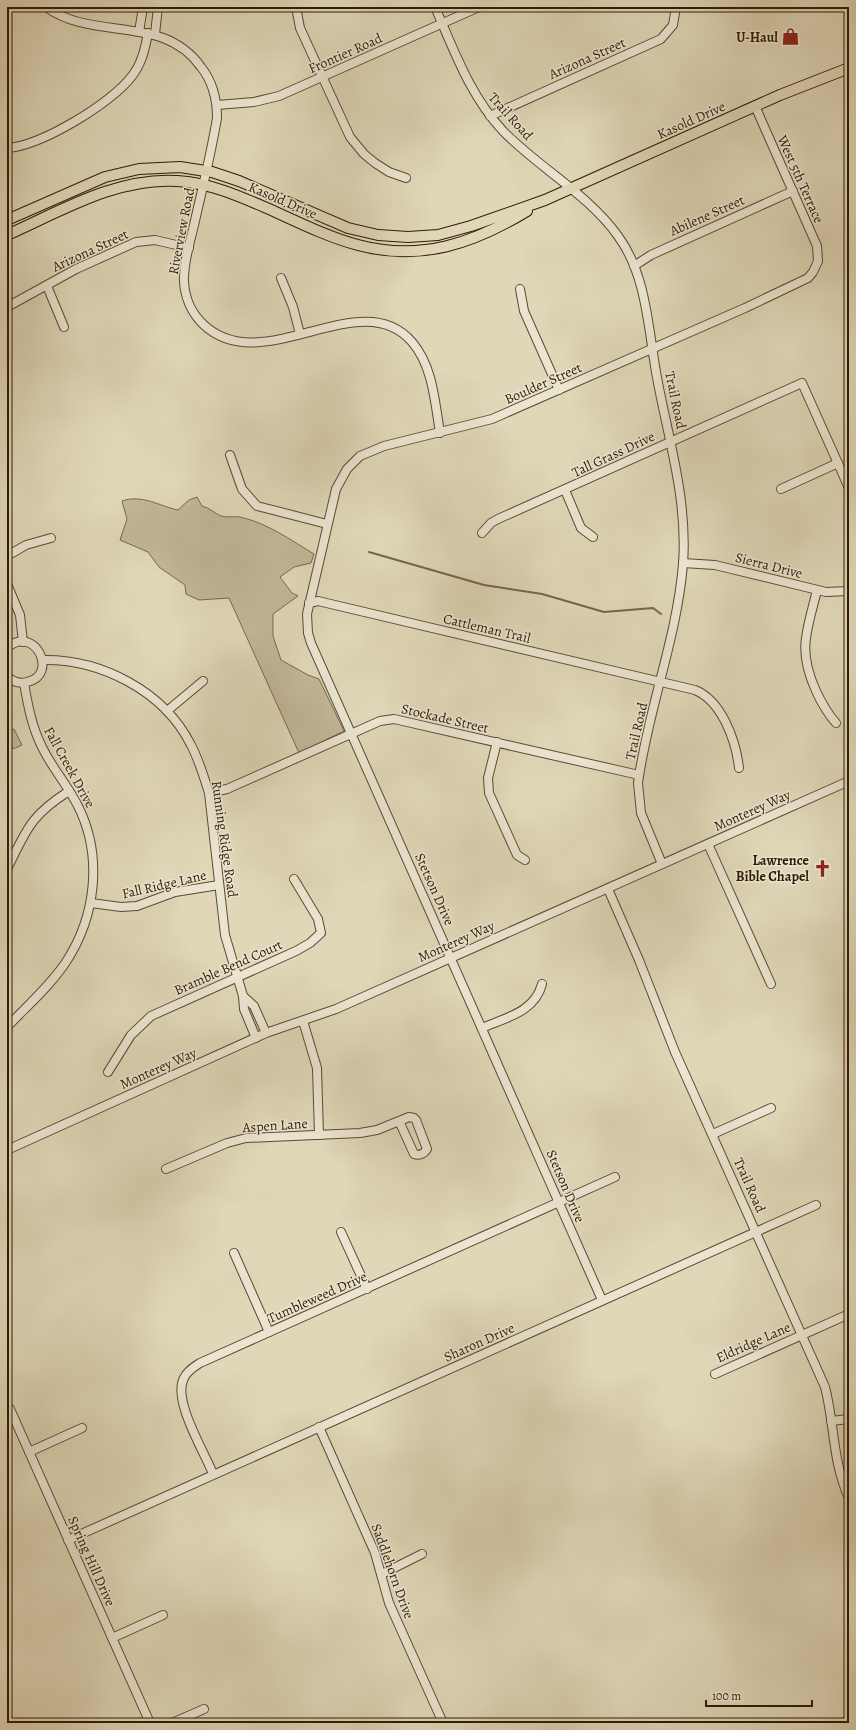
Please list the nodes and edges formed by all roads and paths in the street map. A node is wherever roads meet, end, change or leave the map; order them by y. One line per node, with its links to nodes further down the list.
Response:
1 (46, 7): 9 (street, Riverview Road)
2 (143, 7): 9 (street)
3 (158, 7): 9 (street)
4 (296, 7): 11 (street)
5 (435, 7): 8 (street, Trail Road)
6 (479, 7): 8 (street, Frontier Road)
7 (676, 7): 14 (street, Arizona Street)
8 (442, 23): 11 (street, Frontier Road); 14 (street, Trail Road)
9 (147, 33): 12 (street, Riverview Road); 15 (street)
10 (849, 68): 13 (main road, Kasold Drive)
11 (322, 77): 12 (street, Frontier Road); 17 (street)
12 (217, 106): 16 (street, Riverview Road)
13 (755, 106): 19 (main road, Kasold Drive); 20 (street, West 5th Terrace)
14 (490, 116): 19 (street, Trail Road)
15 (7, 148)
16 (206, 171): 18 (street, Riverview Road); 21 (main road, Kasold Drive); 22 (main road, Kasold Drive)
17 (406, 178)
18 (203, 184): 21 (main road, Kasold Drive); 23 (main road, Kasold Drive); 24 (street, Riverview Road)
19 (570, 189): 21 (main road, Kasold Drive); 26 (street, Trail Road)
20 (793, 192): 25 (street, West 5th Terrace); 26 (street, Abilene Street)
21 (546, 200)
22 (7, 220)
23 (7, 235)
24 (189, 248): 28 (street, Arizona Street); 32 (street, Riverview Road)
25 (817, 264): 33 (street, Boulder Street)
26 (634, 266): 33 (street, Trail Road)
27 (282, 278): 32 (street)
28 (46, 286): 30 (street, Arizona Street); 31 (street)
29 (520, 289): 34 (street)
30 (7, 307)
31 (64, 327)
32 (300, 334): 35 (street, Riverview Road)
33 (652, 349): 34 (street, Boulder Street); 36 (street, Trail Road)
34 (559, 390): 35 (street, Boulder Street)
35 (440, 433): 42 (street, Boulder Street)
36 (671, 441): 38 (street, Tall Grass Drive); 41 (street, Tall Grass Drive); 48 (street, Trail Road)
37 (230, 455): 42 (street)
38 (838, 463): 39 (street); 40 (street)
39 (849, 488)
40 (781, 489)
41 (565, 490): 43 (street, Tall Grass Drive); 44 (street)
42 (326, 524): 46 (street, Boulder Street)
43 (482, 533)
44 (593, 537)
45 (51, 538): 47 (street)
46 (321, 550): 52 (street, Stetson Drive)
47 (7, 556)
48 (683, 563): 50 (street, Sierra Drive); 58 (street, Trail Road)
49 (7, 584): 53 (street)
50 (817, 590): 51 (street, Sierra Drive); 61 (street)
51 (849, 591)
52 (309, 603): 58 (street, Cattleman Trail); 62 (street, Stetson Drive)
53 (23, 642): 54 (street); 55 (street)
54 (7, 648)
55 (43, 660): 59 (street); 60 (street, Running Ridge Road)
56 (7, 676): 59 (street)
57 (203, 681): 60 (street)
58 (660, 682): 64 (street, Cattleman Trail); 65 (street, Trail Road)
59 (24, 683): 67 (street, Fall Creek Drive)
60 (167, 711): 68 (street, Running Ridge Road)
61 (836, 722)
62 (351, 734): 63 (street, Stockade Street); 68 (street, Stockade Street); 77 (street, Stetson Drive)
63 (497, 742): 65 (street, Stockade Street); 70 (street)
64 (739, 768)
65 (639, 775): 71 (street, Trail Road)
66 (849, 781): 69 (street, Monterey Way)
67 (69, 791): 72 (street); 76 (street, Fall Creek Drive)
68 (209, 793): 74 (street, Running Ridge Road)
69 (708, 844): 71 (street, Monterey Way); 80 (street)
70 (525, 860)
71 (662, 864): 75 (street, Monterey Way)
72 (7, 869)
73 (294, 879): 78 (street, Bramble Bend Court)
74 (219, 885): 76 (street, Fall Ridge Lane); 78 (street, Running Ridge Road)
75 (608, 889): 77 (street, Monterey Way); 90 (street, Trail Road)
76 (91, 903): 83 (street, Fall Creek Drive)
77 (451, 957): 82 (street, Monterey Way); 84 (street, Stetson Drive)
78 (236, 978): 81 (street, Running Ridge Road); 87 (street, Bramble Bend Court)
79 (542, 984): 84 (street)
80 (770, 984)
81 (243, 996): 85 (street, Running Ridge Road); 86 (street, Running Ridge Road)
82 (303, 1020): 85 (street, Monterey Way); 91 (street, Aspen Lane)
83 (7, 1027)
84 (482, 1028): 95 (street, Stetson Drive)
85 (266, 1033): 86 (street, Monterey Way)
86 (256, 1038): 92 (street, Monterey Way)
87 (108, 1072)
88 (772, 1108): 90 (street)
89 (399, 1121): 89 (street, Aspen Lane); 91 (street, Aspen Lane)
90 (713, 1134): 98 (street, Trail Road)
91 (319, 1135): 93 (street, Aspen Lane)
92 (7, 1150)
93 (166, 1169)
94 (615, 1178): 95 (street, Tumbleweed Drive)
95 (558, 1203): 100 (street, Tumbleweed Drive); 101 (street, Stetson Drive)
96 (816, 1205): 98 (street, Sharon Drive)
97 (341, 1232): 100 (street)
98 (757, 1233): 101 (street, Sharon Drive); 104 (street, Trail Road)
99 (234, 1253): 103 (street)
100 (367, 1289): 103 (street, Tumbleweed Drive)
101 (602, 1300): 109 (street, Sharon Drive)
102 (849, 1314): 104 (street, Eldridge Lane)
103 (269, 1332): 112 (street, Tumbleweed Drive)
104 (802, 1334): 105 (street, Eldridge Lane); 108 (street, Trail Road)
105 (715, 1374)
106 (10, 1409): 111 (street, Spring Hill Drive)
107 (849, 1419): 108 (street)
108 (831, 1421): 113 (street, Trail Road)
109 (319, 1427): 112 (street, Sharon Drive); 116 (street, Saddlehorn Drive)
110 (82, 1428): 111 (street)
111 (29, 1452): 114 (street, Spring Hill Drive)
112 (213, 1474): 114 (street, Sharon Drive)
113 (849, 1498)
114 (68, 1540): 118 (street, Spring Hill Drive)
115 (422, 1554): 116 (street)
116 (382, 1574): 123 (street, Saddlehorn Drive)
117 (163, 1615): 118 (street)
118 (112, 1638): 121 (street, Spring Hill Drive)
119 (204, 1709): 122 (street)
120 (849, 1720): 124 (street)
121 (150, 1723)
122 (172, 1723)
123 (443, 1723)
124 (842, 1723)

